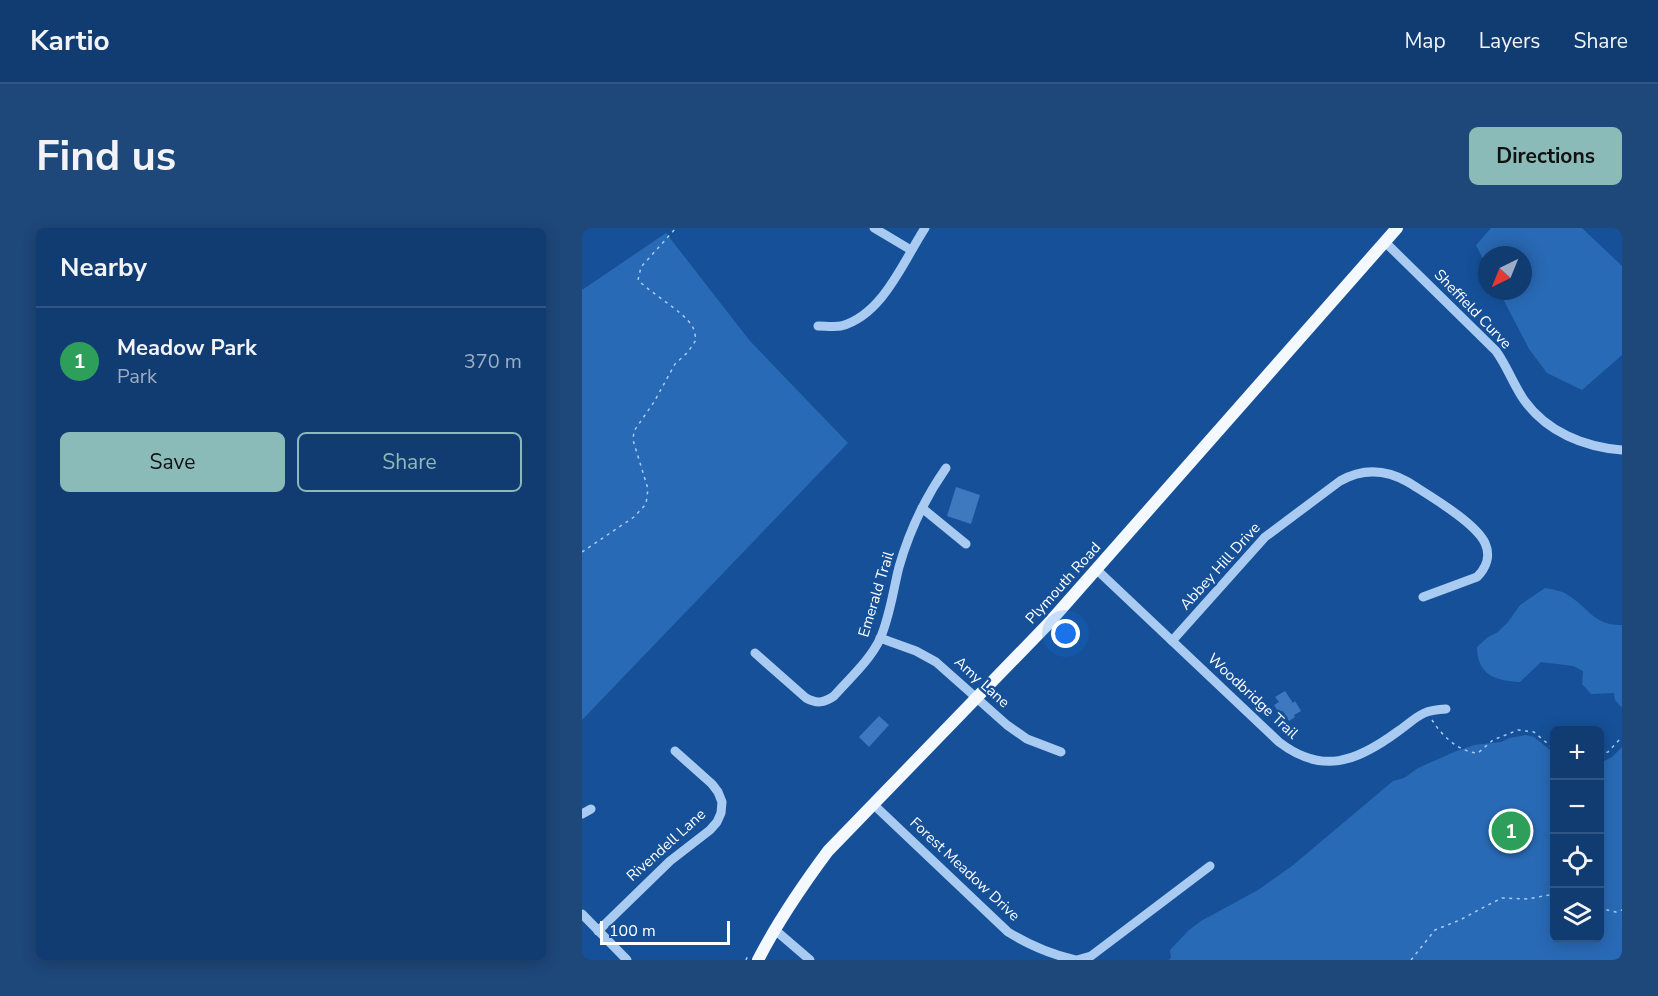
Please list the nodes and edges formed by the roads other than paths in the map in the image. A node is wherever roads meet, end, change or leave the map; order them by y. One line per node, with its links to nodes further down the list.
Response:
1 (874, 228): 5 (street)
2 (925, 228): 5 (street)
3 (1397, 228): 4 (main road, Plymouth Road)
4 (1385, 242): 7 (street, Sheffield Curve); 11 (main road, Plymouth Road)
5 (911, 250): 6 (street)
6 (818, 326)
7 (1622, 450)
8 (946, 468): 9 (street, Emerald Trail)
9 (922, 508): 10 (street); 13 (street, Emerald Trail)
10 (966, 544)
11 (1096, 569): 14 (street, Woodbridge Trail); 16 (main road, Plymouth Road)
12 (1423, 597): 14 (street, Abbey Hill Drive)
13 (880, 638): 15 (street, Emerald Trail); 16 (street, Amy Lane)
14 (1172, 642): 17 (street, Woodbridge Trail)
15 (755, 653)
16 (976, 698): 19 (street, Amy Lane); 20 (main road, Plymouth Road)
17 (1446, 709)
18 (675, 751): 24 (street, Rivendell Lane)
19 (1061, 752)
20 (873, 804): 23 (main road, Plymouth Road); 28 (street, Forest Meadow Drive)
21 (1210, 866): 28 (street, Forest Meadow Drive)
22 (582, 914): 24 (street)
23 (774, 928): 25 (main road, Plymouth Road); 27 (street)
24 (598, 931): 26 (street)
25 (754, 956)
26 (627, 960)
27 (810, 960)
28 (1076, 960)

